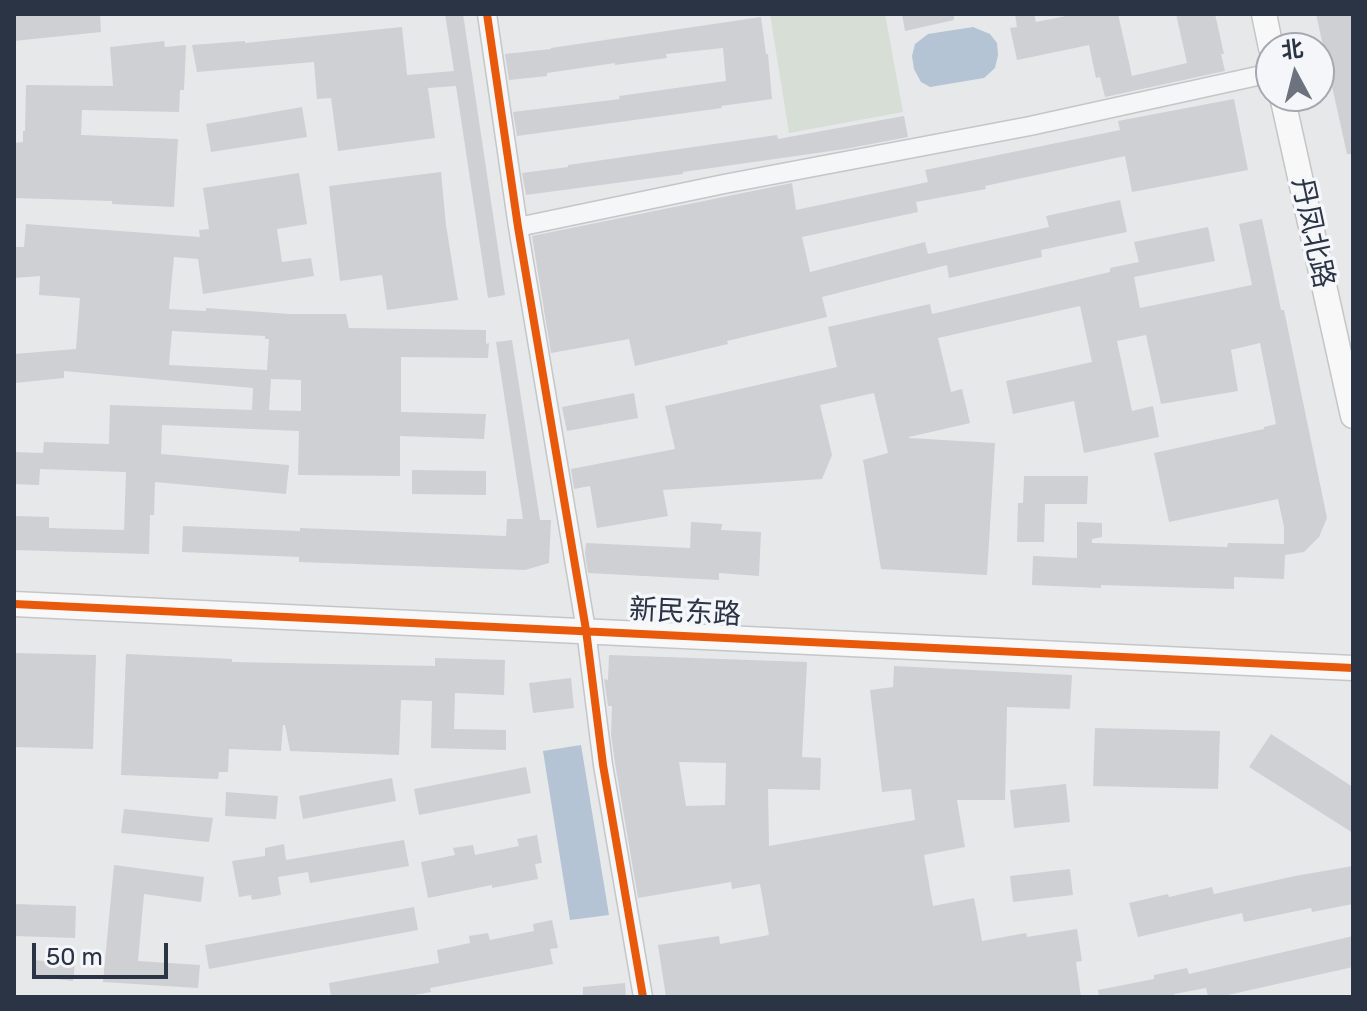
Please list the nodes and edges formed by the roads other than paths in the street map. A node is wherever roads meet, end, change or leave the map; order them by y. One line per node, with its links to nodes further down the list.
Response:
1 (487, 14): 4 (street)
2 (1255, 77): 4 (street)
3 (1286, 112): 5 (street, 丹凤北路)
4 (518, 227): 7 (street)
5 (1353, 416)
6 (14, 604): 7 (street, 新民东路)
7 (586, 630): 8 (street, 新民东路); 9 (street)
8 (1353, 668)
9 (643, 997)

